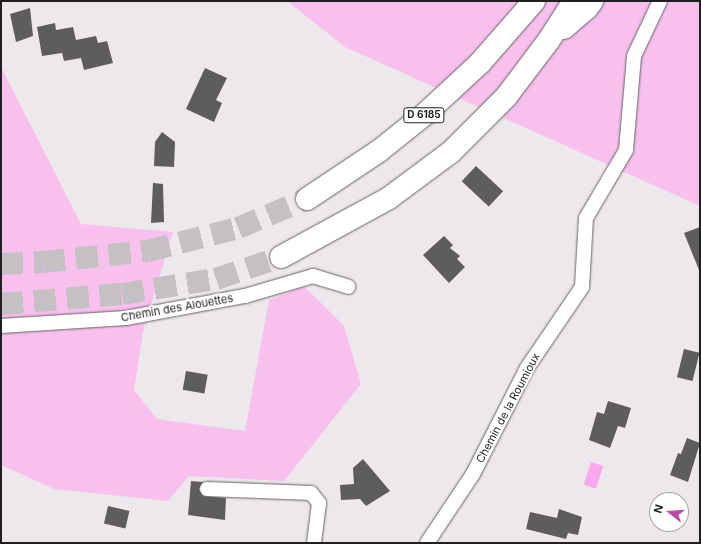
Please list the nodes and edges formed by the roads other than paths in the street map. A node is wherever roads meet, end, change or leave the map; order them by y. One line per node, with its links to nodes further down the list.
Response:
1 (534, 1): 6 (highway, D 6185)
2 (574, 1): 5 (highway)
3 (592, 1): 5 (highway)
4 (660, 1): 12 (street, Chemin de la Roumioux)
5 (549, 40): 7 (highway)
6 (307, 199)
7 (281, 257)
8 (348, 287): 9 (street, Chemin des Alouettes)
9 (1, 326)
10 (207, 489): 11 (street)
11 (314, 543)
12 (427, 543)

